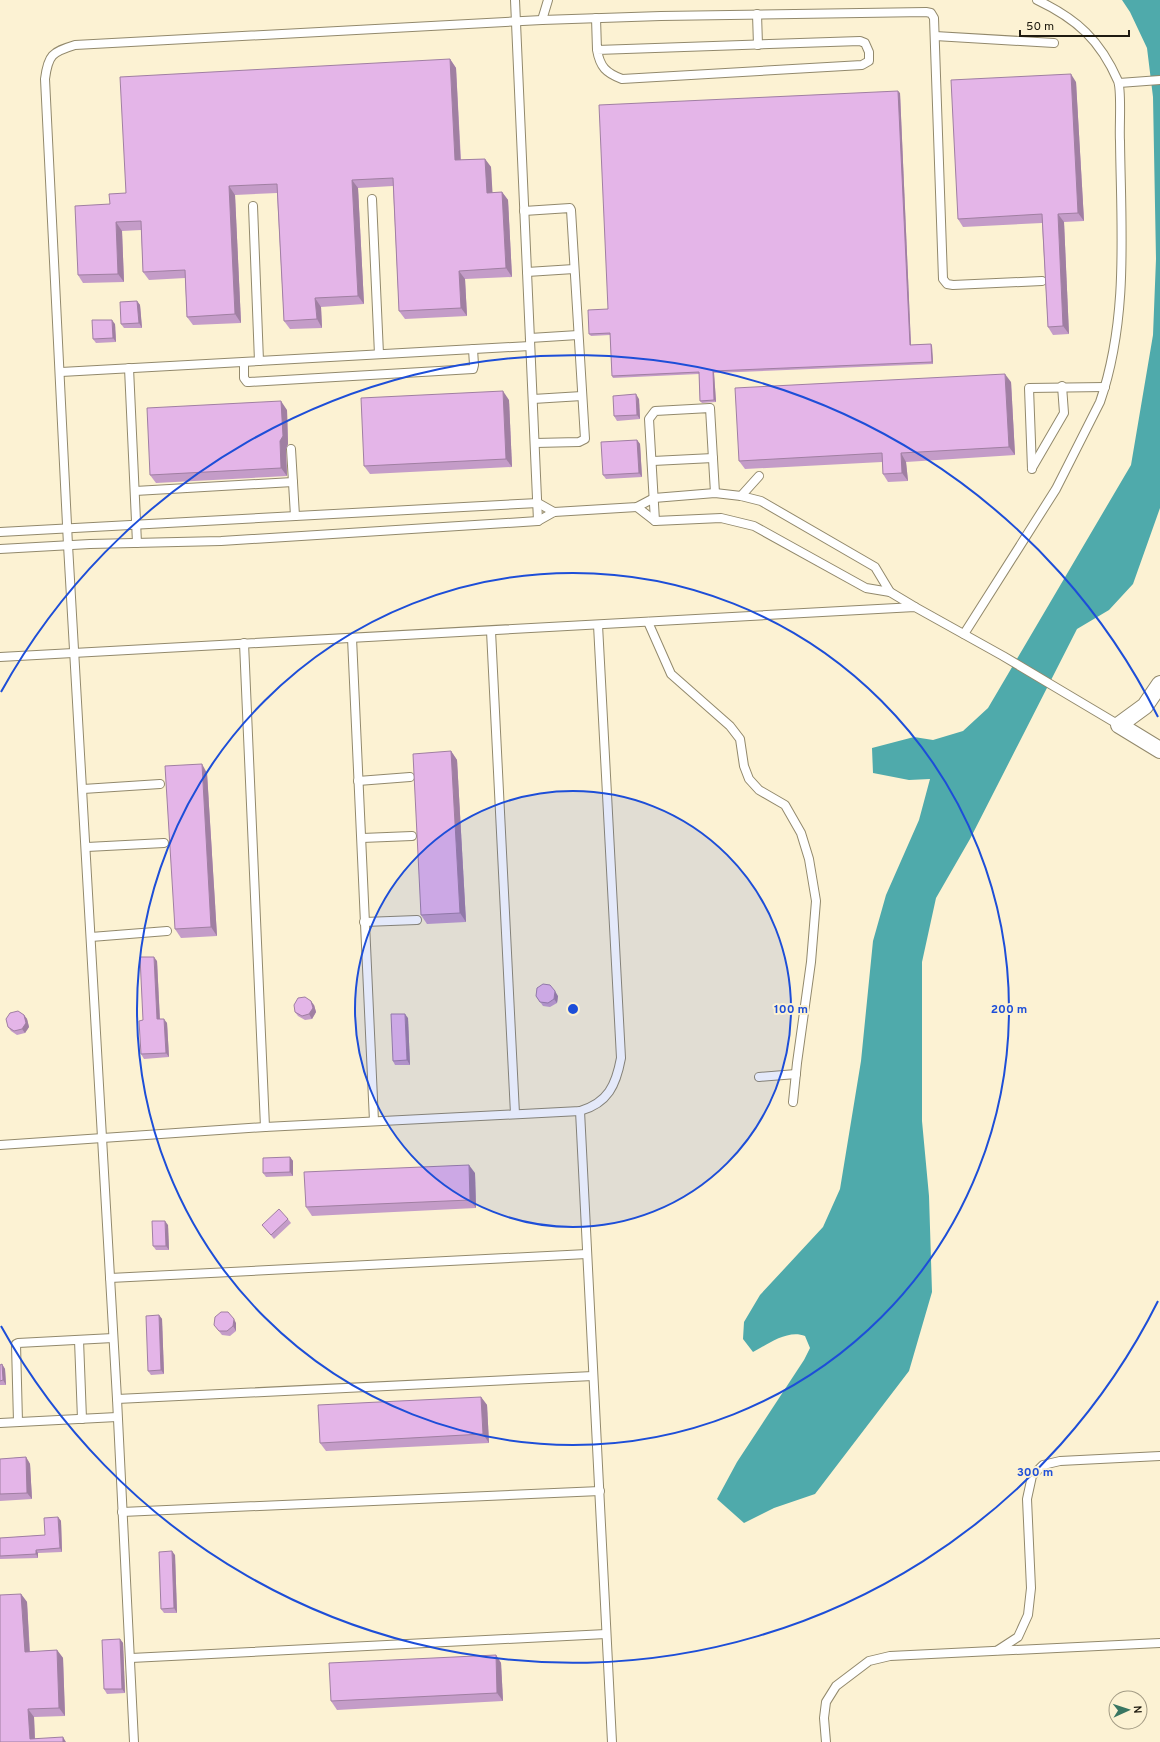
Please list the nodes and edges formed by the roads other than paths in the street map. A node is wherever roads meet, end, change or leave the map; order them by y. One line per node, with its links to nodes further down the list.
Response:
1 (515, 0): 7 (lane)
2 (548, 0): 6 (lane)
3 (1037, 0): 13 (lane)
4 (757, 14): 5 (lane); 8 (lane); 10 (lane)
5 (596, 18): 6 (lane); 11 (lane)
6 (542, 20): 7 (lane)
7 (516, 22): 16 (lane); 27 (lane)
8 (935, 36): 9 (lane); 19 (lane)
9 (1054, 43)
10 (758, 44): 11 (lane); 11 (lane)
11 (597, 50)
12 (1160, 80): 13 (lane)
13 (1119, 83): 29 (lane)
14 (372, 199): 23 (lane)
15 (253, 206): 24 (lane)
16 (524, 210): 17 (lane); 18 (lane)
17 (574, 269): 18 (lane); 20 (lane)
18 (527, 272): 21 (lane)
19 (1042, 281)
20 (578, 335): 21 (lane); 30 (lane)
21 (530, 342): 22 (lane); 31 (lane)
22 (473, 349): 23 (lane); 25 (lane)
23 (379, 354): 24 (lane)
24 (259, 361): 25 (lane)
25 (244, 362): 26 (lane)
26 (130, 368): 27 (lane); 38 (lane)
27 (61, 372): 49 (lane)
28 (1062, 386): 28 (lane); 29 (lane)
29 (1106, 387): 59 (lane)
30 (582, 396): 31 (lane); 32 (lane)
31 (533, 399): 32 (lane)
32 (535, 443): 42 (lane)
33 (291, 449): 37 (lane)
34 (713, 458): 35 (lane); 35 (lane); 39 (lane)
35 (653, 461): 41 (lane)
36 (759, 476): 40 (lane)
37 (293, 482): 38 (lane); 45 (lane)
38 (135, 491): 48 (lane)
39 (715, 494): 40 (lane); 41 (lane)
40 (741, 496): 54 (lane)
41 (654, 498): 43 (lane); 47 (lane)
42 (538, 503): 44 (lane); 45 (lane); 46 (lane)
43 (637, 507): 44 (lane); 47 (lane)
44 (554, 512): 46 (lane)
45 (295, 516): 48 (lane)
46 (538, 521): 51 (lane)
47 (655, 521): 54 (lane)
48 (137, 524): 49 (lane); 51 (lane)
49 (67, 528): 50 (lane); 52 (lane)
50 (0, 532)
51 (138, 543): 52 (lane)
52 (68, 545): 53 (lane); 62 (lane)
53 (0, 549)
54 (890, 592): 55 (lane)
55 (915, 607): 56 (lane); 59 (lane)
56 (648, 622): 57 (lane); 79 (lane)
57 (598, 625): 58 (lane); 82 (lane)
58 (491, 631): 60 (lane); 83 (lane)
59 (964, 634): 65 (lane)
60 (352, 638): 61 (lane); 68 (lane)
61 (244, 643): 62 (lane); 85 (lane)
62 (75, 653): 63 (lane); 70 (lane)
63 (0, 657)
64 (1160, 684): 65 (street)
65 (1119, 725): 66 (street)
66 (1160, 750)
67 (410, 777): 68 (lane)
68 (358, 781): 72 (lane)
69 (160, 784): 70 (lane)
70 (83, 789): 74 (lane)
71 (412, 836): 72 (lane)
72 (362, 838): 76 (lane)
73 (164, 843): 74 (lane)
74 (87, 847): 78 (lane)
75 (417, 920): 76 (lane)
76 (364, 922): 84 (lane)
77 (167, 931): 78 (lane)
78 (91, 937): 86 (lane)
79 (796, 1074): 80 (lane); 81 (lane)
80 (759, 1077)
81 (793, 1102)
82 (580, 1111): 83 (lane); 88 (lane)
83 (515, 1114): 84 (lane)
84 (374, 1121): 85 (lane)
85 (265, 1127): 86 (lane)
86 (102, 1139): 87 (lane); 89 (lane)
87 (0, 1145)
88 (587, 1254): 89 (lane); 92 (lane)
89 (110, 1278): 90 (lane)
90 (113, 1338): 91 (lane); 93 (lane)
91 (79, 1340): 95 (lane); 96 (lane)
92 (593, 1376): 93 (lane); 99 (lane)
93 (117, 1399): 94 (lane)
94 (117, 1417): 95 (lane); 100 (lane)
95 (82, 1419): 96 (lane)
96 (18, 1422): 97 (lane)
97 (0, 1423)
98 (1160, 1456): 103 (lane)
99 (600, 1491): 100 (lane); 101 (lane)
100 (122, 1512): 104 (lane)
101 (606, 1634): 104 (lane); 106 (lane)
102 (1160, 1643): 103 (lane)
103 (998, 1650): 107 (lane)
104 (131, 1658): 105 (lane)
105 (134, 1742)
106 (612, 1742)
107 (826, 1742)

